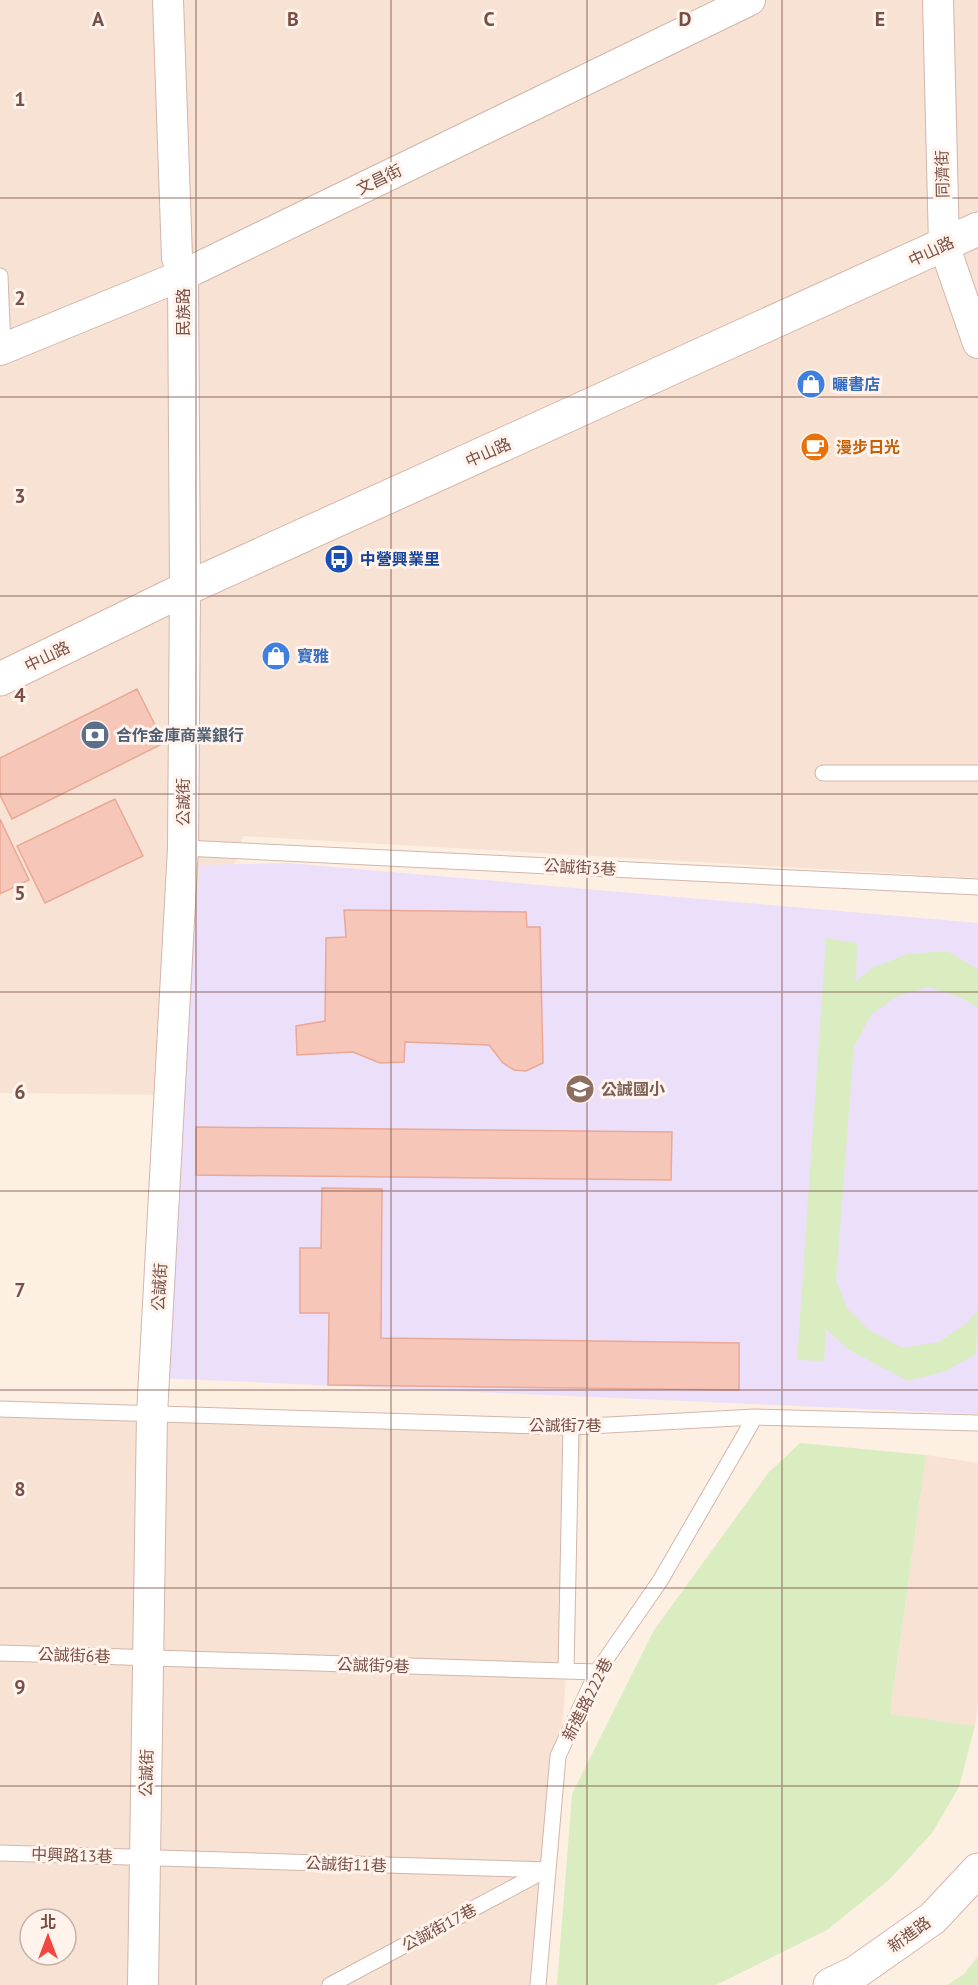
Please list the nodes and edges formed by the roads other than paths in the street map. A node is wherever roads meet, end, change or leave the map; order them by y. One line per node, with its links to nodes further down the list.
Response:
1 (168, 0): 6 (street, 民族路)
2 (750, 0): 6 (street, 文昌街)
3 (938, 0): 5 (street, 同濟街)
4 (978, 229): 5 (street, 中山路)
5 (944, 245): 8 (street, 同濟街); 10 (street, 中山路)
6 (183, 275): 9 (street, 文昌街); 10 (street, 民族路)
7 (0, 276): 9 (lane, 文昌街)
8 (978, 343)
9 (2, 349)
10 (185, 589): 11 (street, 中山路); 14 (street, 公誠街)
11 (0, 679)
12 (823, 773): 13 (lane)
13 (978, 773)
14 (183, 848): 15 (lane, 公誠街3巷); 17 (street, 公誠街)
15 (978, 887)
16 (0, 1409): 17 (lane, 公誠街7巷)
17 (152, 1414): 20 (lane, 公誠街7巷); 22 (street, 公誠街)
18 (755, 1417): 19 (lane, 公誠街7巷); 20 (lane, 公誠街7巷); 24 (lane, 新進路222巷)
19 (978, 1423)
20 (571, 1427): 23 (lane)
21 (0, 1653): 22 (lane, 公誠街6巷)
22 (148, 1658): 23 (lane, 公誠街9巷); 26 (street, 公誠街)
23 (566, 1671): 24 (lane, 公誠街9巷)
24 (597, 1671): 27 (lane, 新進路222巷)
25 (0, 1853): 26 (lane, 中興路13巷)
26 (145, 1858): 27 (lane, 公誠街11巷); 29 (street, 公誠街)
27 (547, 1870): 30 (lane, 公誠街17巷); 31 (lane, 新進路222巷)
28 (978, 1870): 32 (street, 新進路)
29 (143, 1985)
30 (330, 1985)
31 (538, 1985)
32 (830, 1985)

